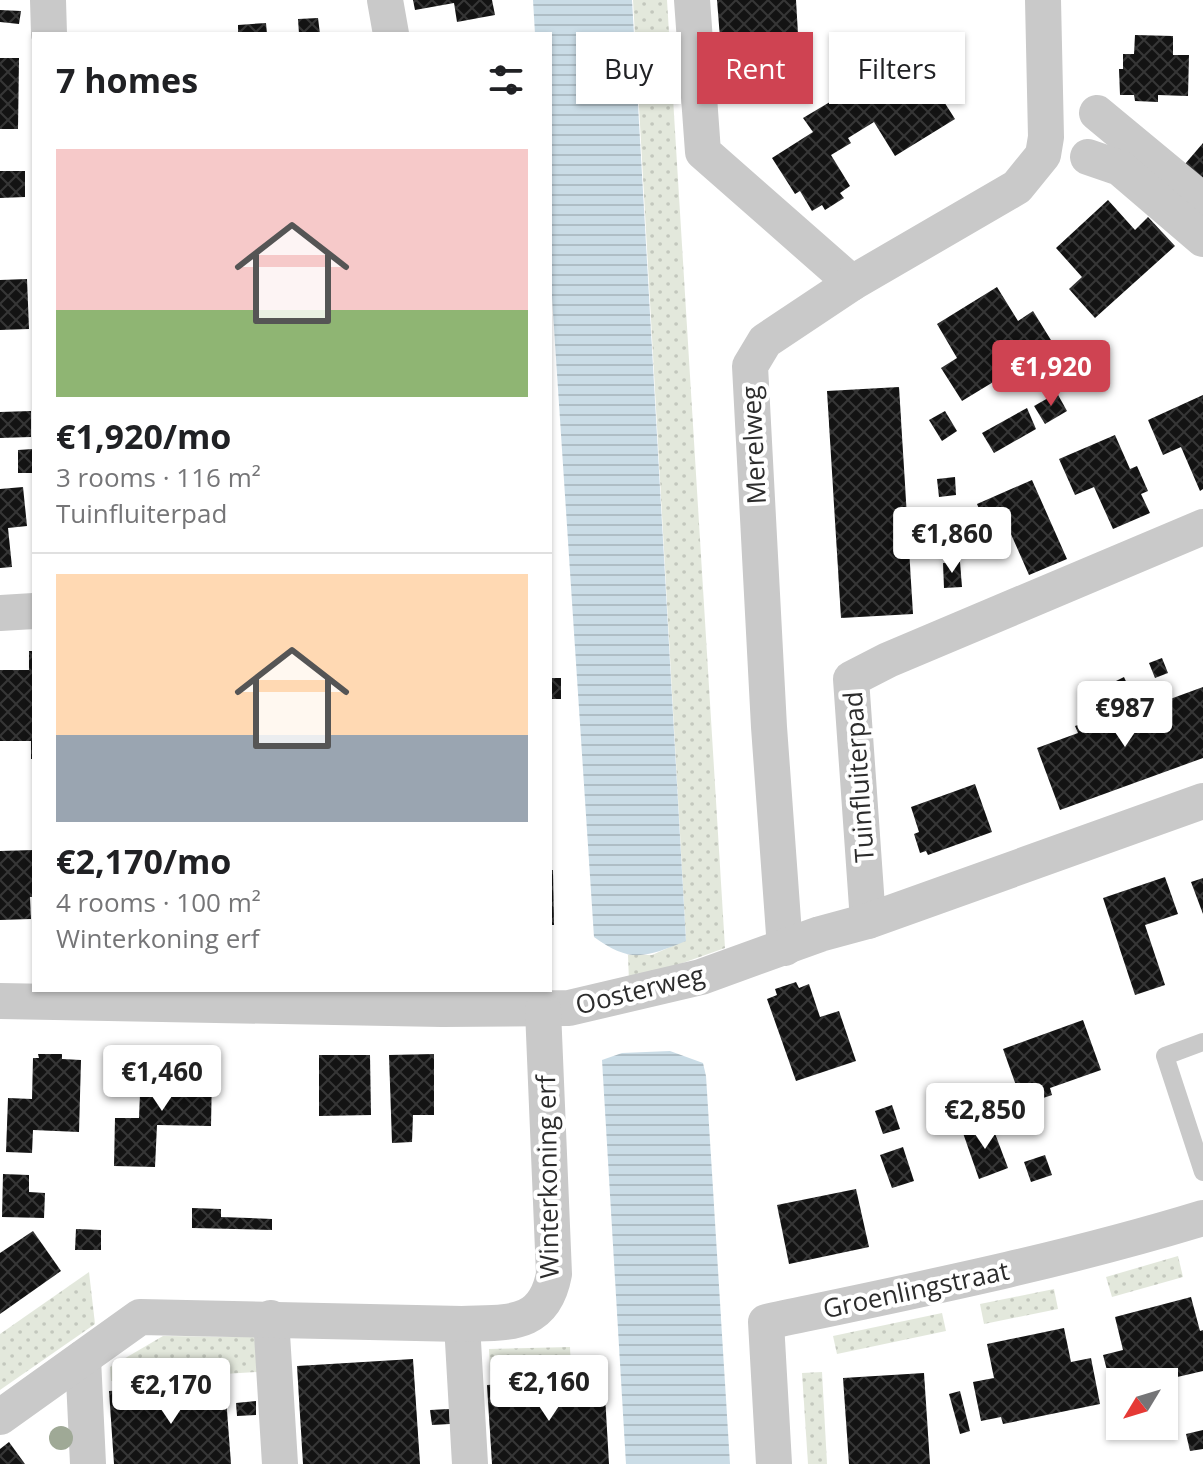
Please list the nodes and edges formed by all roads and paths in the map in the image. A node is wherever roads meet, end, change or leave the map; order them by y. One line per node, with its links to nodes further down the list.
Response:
1 (48, 0): 5 (street)
2 (385, 0): 6 (street)
3 (692, 0): 10 (street)
4 (1043, 0): 10 (street, Merelweg)
5 (49, 32)
6 (391, 32)
7 (1097, 113): 9 (street)
8 (1088, 157): 9 (street)
9 (1197, 215)
10 (852, 283): 16 (street, Merelweg)
11 (1203, 527): 15 (street, Tuinfluiterpad)
12 (32, 611): 13 (street)
13 (0, 613)
14 (1203, 801): 15 (street, Oosterweg)
15 (868, 921): 16 (street, Oosterweg)
16 (785, 948): 18 (street, Oosterweg)
17 (0, 1001): 18 (street, Oosterweg)
18 (543, 1010): 23 (street, Winterkoning erf)
19 (1203, 1042): 20 (lane)
20 (1203, 1172)
21 (1203, 1218): 29 (street, Groenlingstraat)
22 (271, 1318): 23 (street, Winterkoning erf); 24 (street, Winterkoning erf); 27 (street)
23 (462, 1324): 28 (street)
24 (83, 1358): 25 (street, Winterkoning erf); 26 (street)
25 (0, 1417)
26 (88, 1464)
27 (280, 1464)
28 (470, 1464)
29 (774, 1464)

